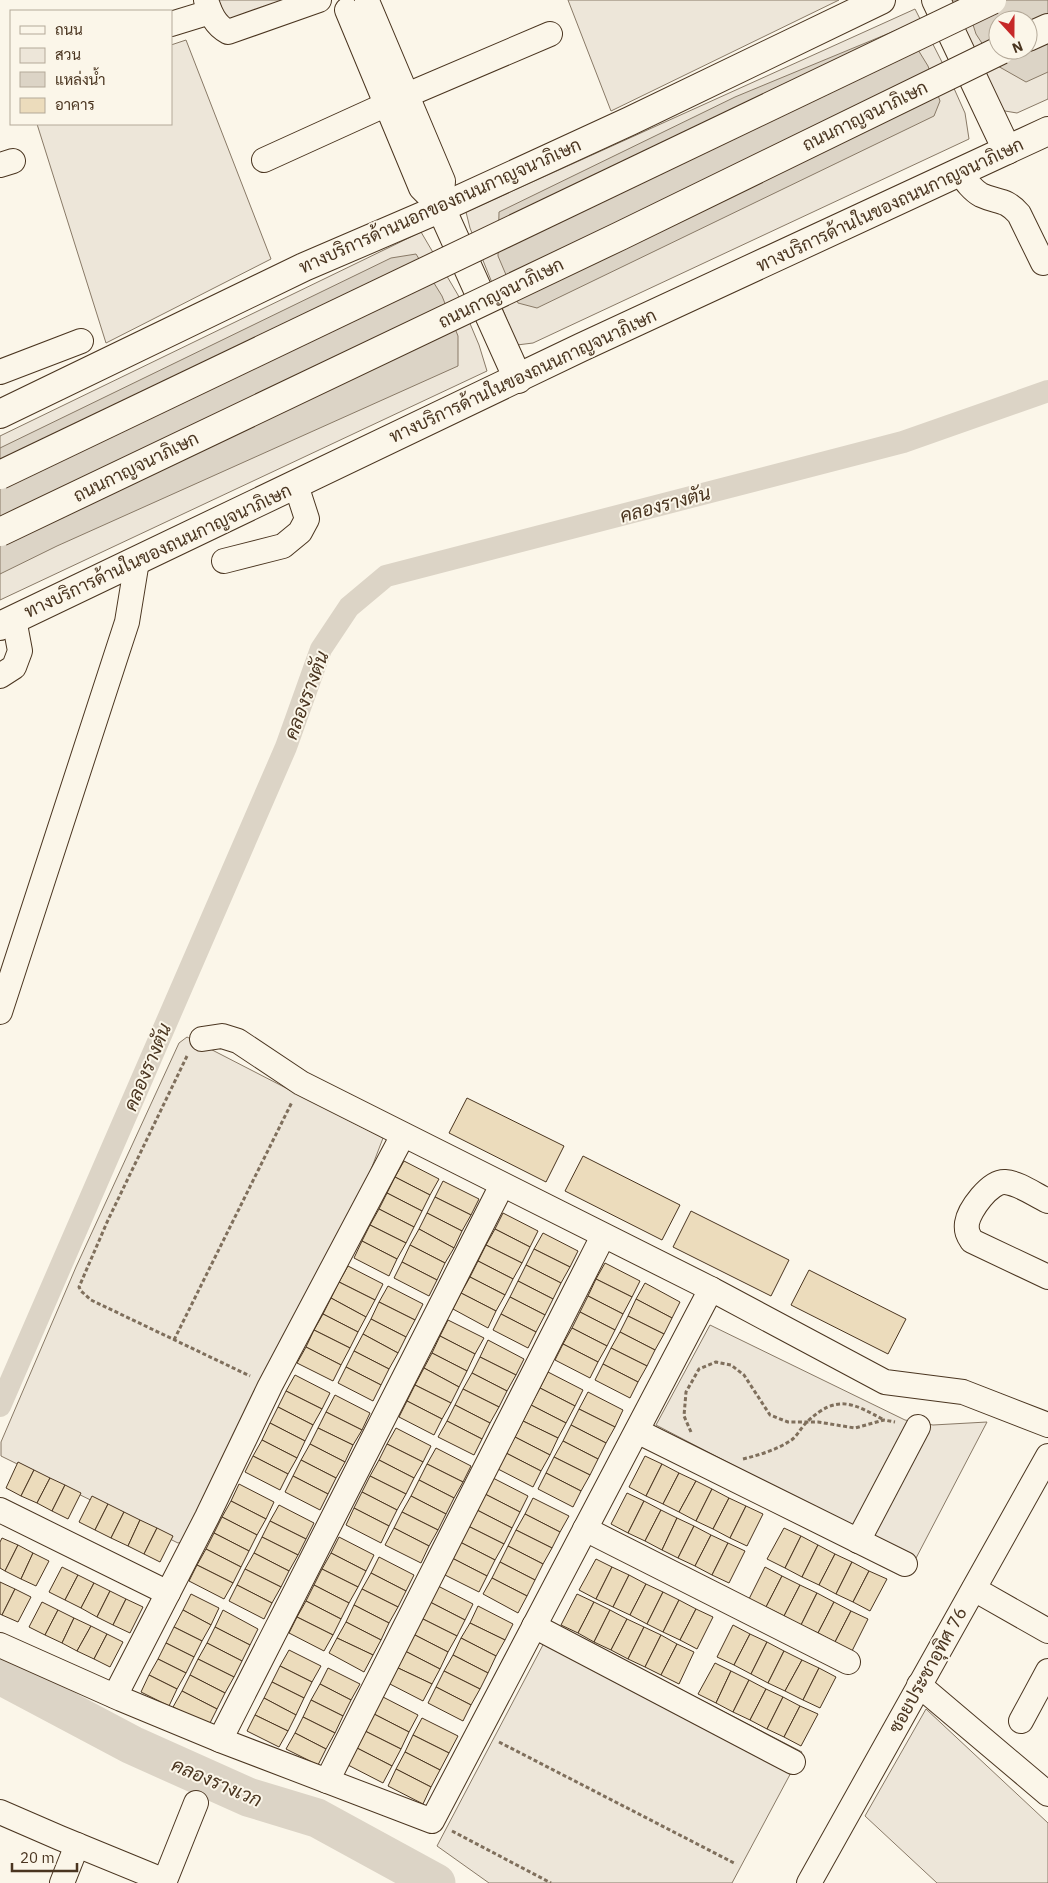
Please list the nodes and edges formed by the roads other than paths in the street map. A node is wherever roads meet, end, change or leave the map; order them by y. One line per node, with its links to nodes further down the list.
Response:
1 (320, 0): 6 (street)
2 (881, 0): 15 (main road, ทางบริการด้านนอกของถนนกาญจนาภิเษก)
3 (936, 0): 12 (main road)
4 (992, 0): 21 (main road, bridge)
5 (353, 3): 10 (street)
6 (208, 6): 7 (street)
7 (172, 24)
8 (550, 34): 10 (street)
9 (988, 56): 23 (main road, ถนนกาญจนาภิเษก, bridge)
10 (396, 99): 13 (street); 15 (street)
11 (1048, 131): 12 (main road, ทางบริการด้านในของถนนกาญจนาภิเษก)
12 (1007, 150): 14 (main road, ทางบริการด้านในของถนนกาญจนาภิเษก)
13 (264, 160)
14 (959, 172): 16 (street); 19 (main road, ทางบริการด้านในของถนนกาญจนาภิเษก)
15 (441, 208): 19 (main road); 20 (main road, ทางบริการด้านนอกของถนนกาญจนาภิเษก)
16 (1043, 262)
17 (82, 341): 18 (street)
18 (0, 372)
19 (518, 379): 22 (main road, ทางบริการด้านในของถนนกาญจนาภิเษก)
20 (0, 414)
21 (0, 475)
22 (296, 485): 24 (main road, ทางบริการด้านในของถนนกาญจนาภิเษก); 25 (street)
23 (0, 532)
24 (137, 560): 26 (main road, ทางบริการด้านในของถนนกาญจนาภิเษก); 28 (street)
25 (224, 560)
26 (7, 623): 27 (street)
27 (0, 676)
28 (0, 1012)
29 (202, 1039): 30 (street)
30 (403, 1135): 31 (street); 45 (street)
31 (502, 1185): 33 (street); 54 (street)
32 (1048, 1201): 34 (street)
33 (602, 1236): 35 (street); 56 (street)
34 (1048, 1277)
35 (710, 1290): 36 (street); 38 (street)
36 (1048, 1425)
37 (918, 1426): 42 (street)
38 (637, 1431): 41 (street); 42 (street)
39 (1048, 1456): 44 (street, ซอยประชาอุทิศ 76)
40 (0, 1510): 45 (street)
41 (585, 1529): 46 (street); 49 (street)
42 (858, 1541): 43 (street)
43 (905, 1564)
44 (974, 1589): 47 (street); 51 (street, ซอยประชาอุทิศ 76)
45 (168, 1593): 52 (street)
46 (534, 1626): 55 (street); 56 (street)
47 (1048, 1631)
48 (0, 1645): 52 (street)
49 (848, 1662)
50 (1048, 1671): 53 (street)
51 (919, 1685): 57 (street); 63 (street, ซอยประชาอุทิศ 76)
52 (115, 1696): 54 (street)
53 (1021, 1720)
54 (220, 1740): 56 (street)
55 (793, 1762)
56 (326, 1780)
57 (1048, 1794)
58 (196, 1803): 61 (street)
59 (0, 1812): 60 (street)
60 (77, 1845): 61 (street); 62 (street)
61 (165, 1882)
62 (62, 1883)
63 (809, 1883)

